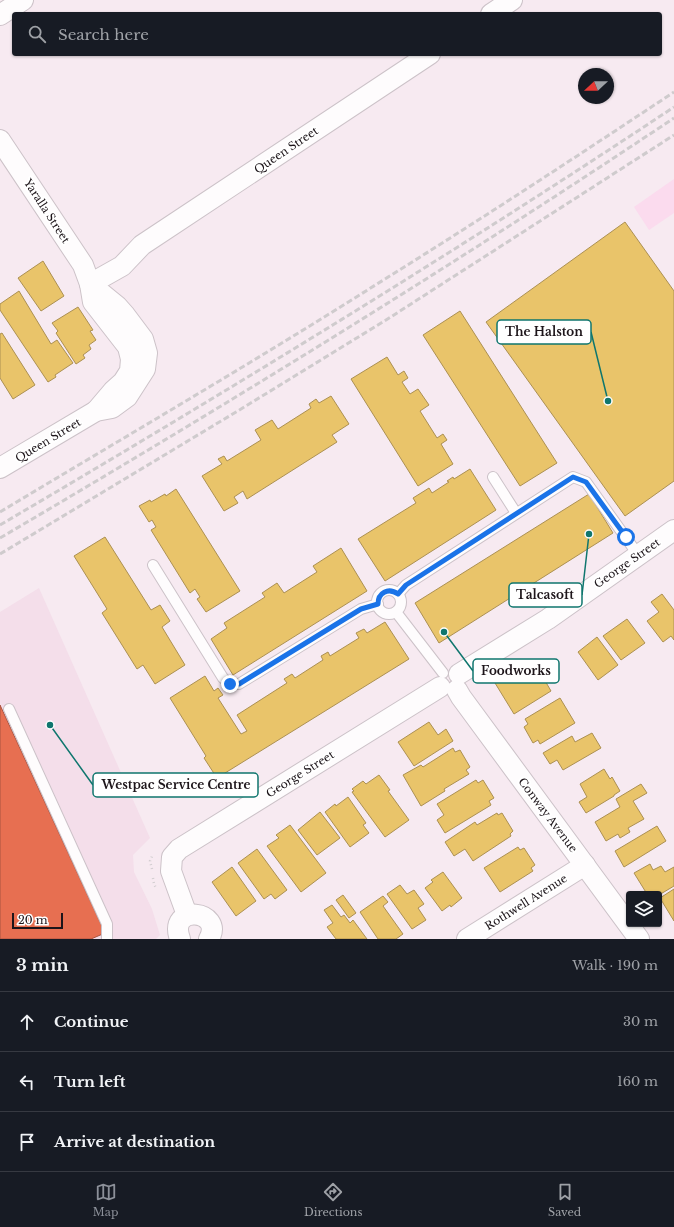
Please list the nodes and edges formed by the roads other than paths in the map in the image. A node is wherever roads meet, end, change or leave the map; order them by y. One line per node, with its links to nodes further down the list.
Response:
1 (23, 0): 4 (street)
2 (512, 0): 3 (street)
3 (494, 12)
4 (0, 15)
5 (427, 56): 7 (street, Queen Street)
6 (0, 140): 7 (street, Yaralla Street)
7 (90, 284): 8 (street, Queen Street)
8 (0, 468)
9 (493, 476): 10 (lane)
10 (516, 513): 12 (lane); 14 (lane)
11 (674, 530): 12 (street, George Street)
12 (639, 556): 17 (street, George Street)
13 (153, 565): 15 (lane)
14 (398, 594): 15 (lane); 16 (lane)
15 (378, 604): 16 (lane)
16 (396, 612): 17 (lane)
17 (450, 681): 19 (street, Conway Avenue); 20 (street, George Street)
18 (9, 709): 22 (lane)
19 (585, 865): 24 (street, Rothwell Avenue); 25 (street, Conway Avenue)
20 (188, 915): 21 (street); 23 (street)
21 (212, 938)
22 (107, 939)
23 (180, 939)
24 (467, 939)
25 (639, 939)

